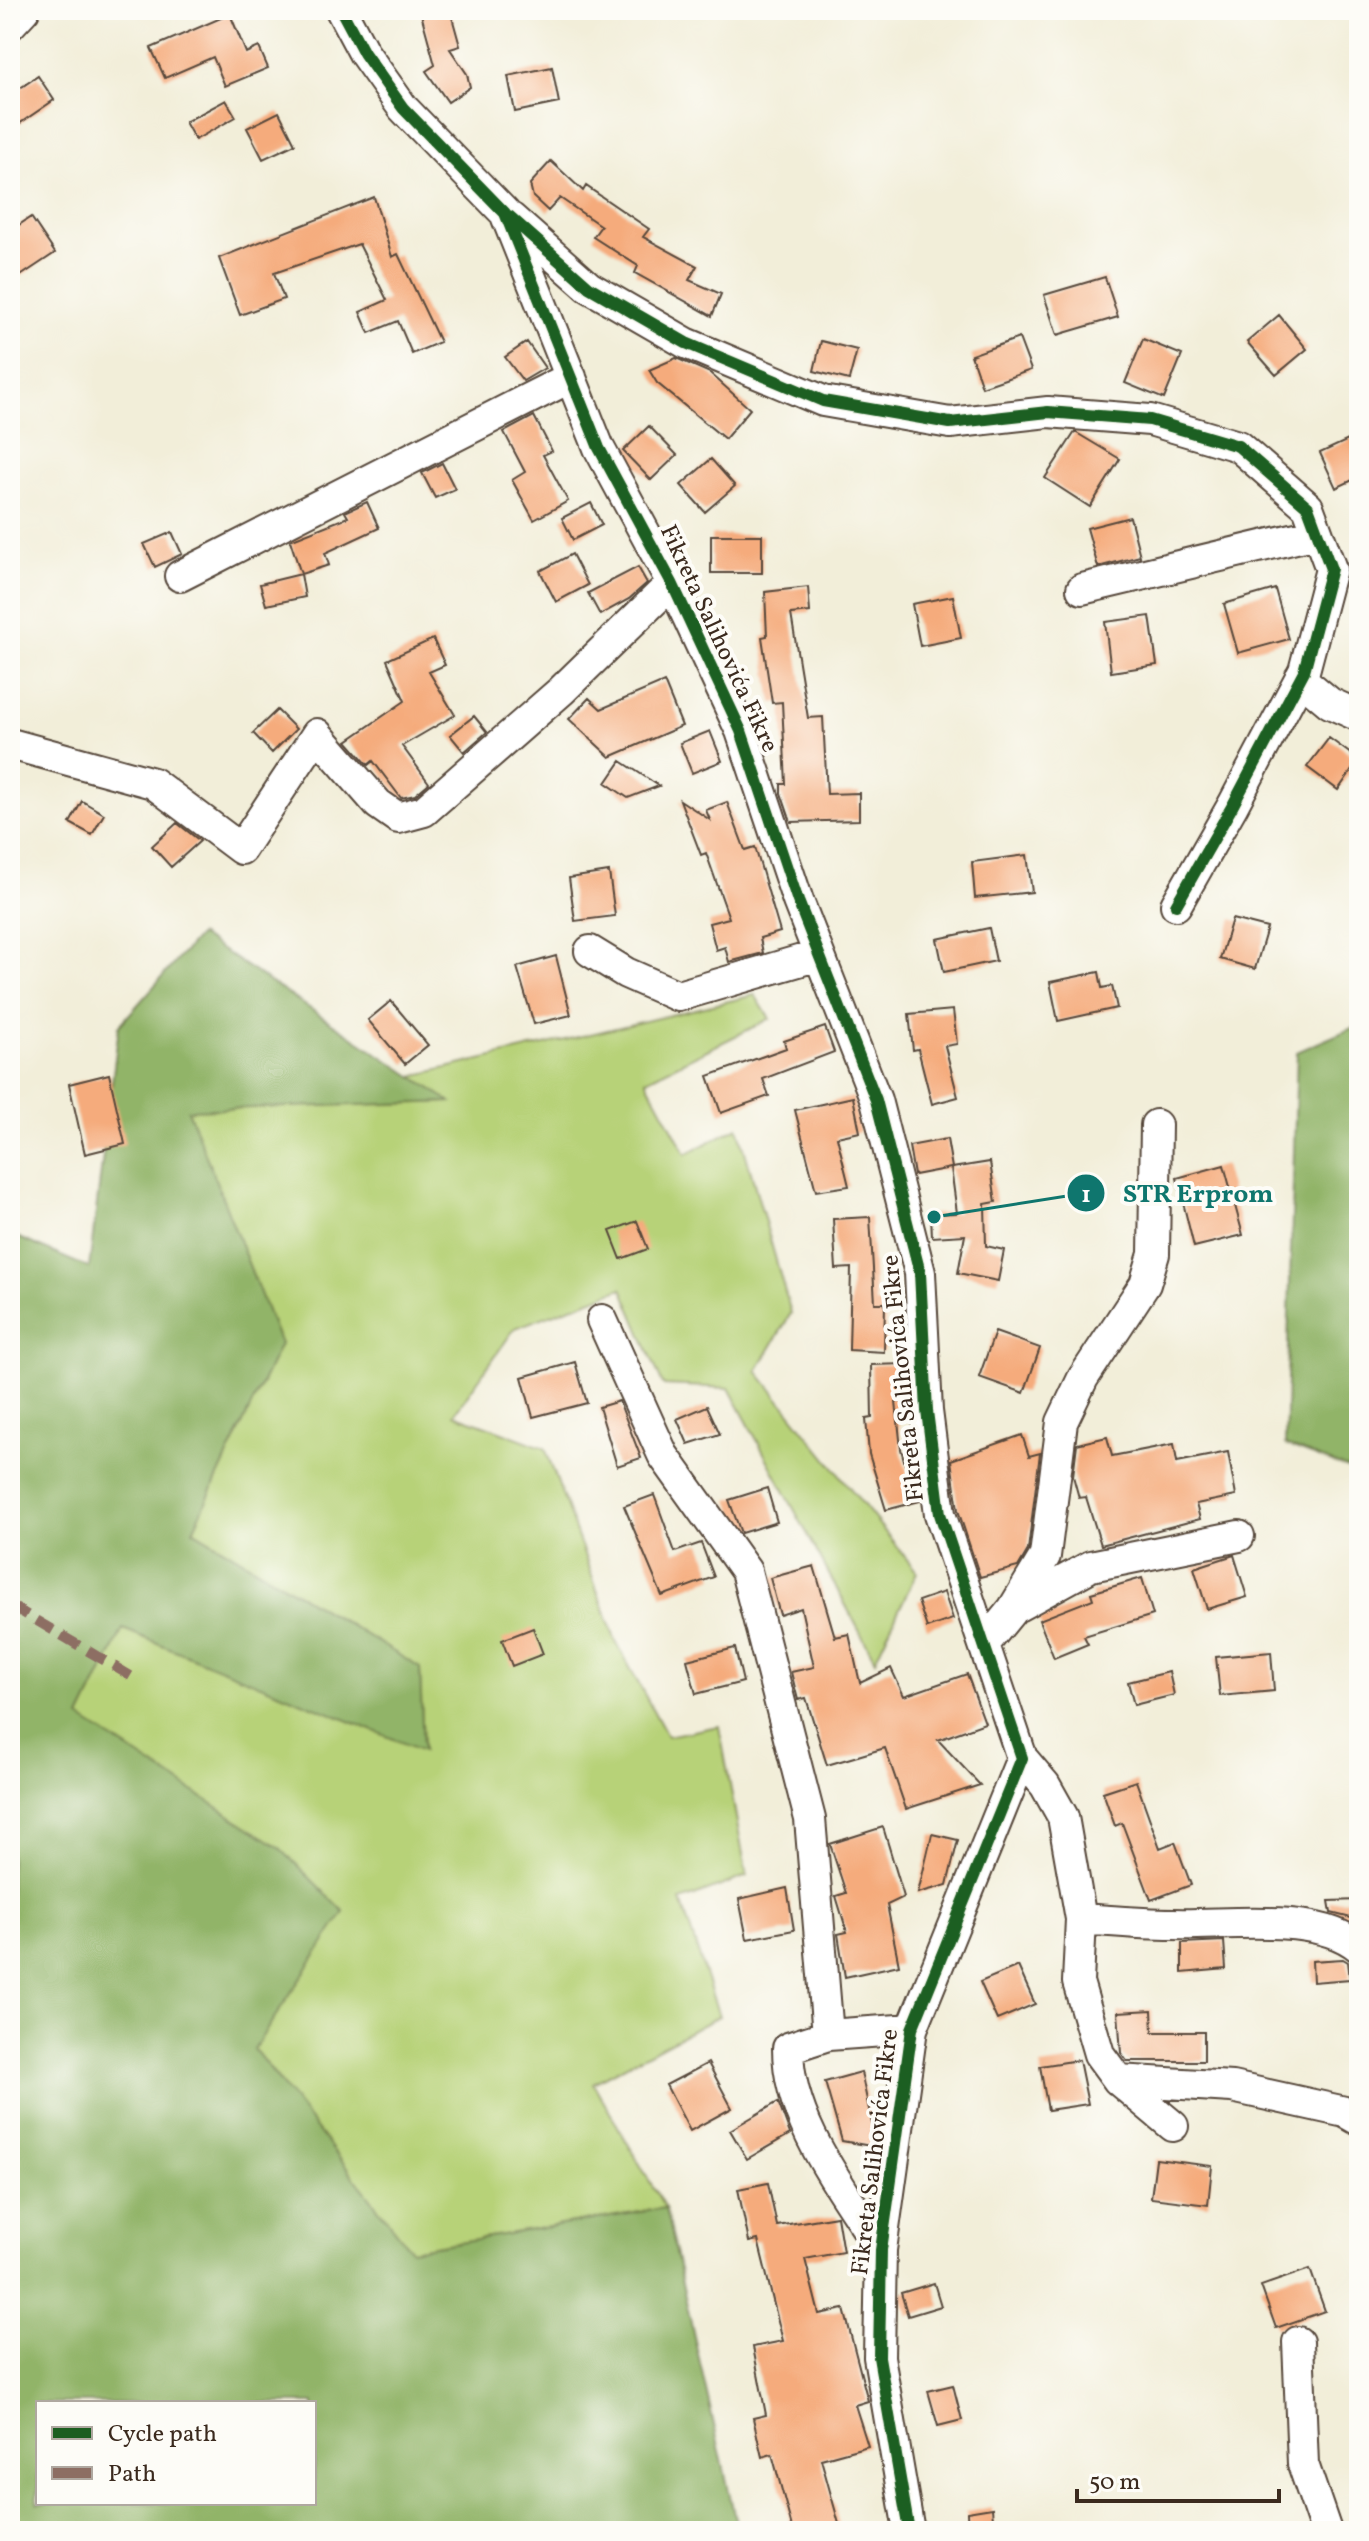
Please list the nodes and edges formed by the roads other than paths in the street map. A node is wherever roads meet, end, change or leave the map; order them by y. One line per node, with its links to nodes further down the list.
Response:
1 (24, 10): 3 (street)
2 (341, 10): 4 (street, Fikreta Salihovića Fikre)
3 (10, 25)
4 (505, 213): 5 (street, Fikreta Salihovića Fikre); 6 (street, Fikreta Salihovića Fikre)
5 (571, 377): 7 (street); 8 (street, Fikreta Salihovića Fikre)
6 (1317, 533): 9 (street); 10 (street, Fikreta Salihovića Fikre)
7 (180, 576)
8 (672, 583): 12 (street, Fikreta Salihovića Fikre); 15 (street, Fikreta Salihovića Fikre)
9 (1082, 589)
10 (1300, 678): 11 (street); 13 (street, Fikreta Salihovića Fikre)
11 (1359, 716)
12 (14, 745)
13 (1176, 905)
14 (590, 951): 15 (street)
15 (819, 955): 20 (street, Fikreta Salihovića Fikre)
16 (1156, 1125): 19 (street)
17 (602, 1320): 25 (street)
18 (1239, 1536): 19 (street)
19 (1013, 1609): 20 (street)
20 (986, 1642): 21 (street, Fikreta Salihovića Fikre)
21 (1022, 1758): 22 (street, Fikreta Salihovića Fikre); 24 (street, Fikreta Salihovića Fikre)
22 (1081, 1919): 23 (street); 26 (street, Fikreta Salihovića Fikre)
23 (1359, 1947)
24 (912, 2029): 25 (street, Fikreta Salihovića Fikre); 29 (street, Fikreta Salihovića Fikre)
25 (828, 2035): 29 (street, Fikreta Salihovića Fikre)
26 (1118, 2080): 27 (street); 28 (street, Fikreta Salihovića Fikre)
27 (1359, 2120)
28 (1173, 2126)
29 (881, 2250): 31 (street, Fikreta Salihovića Fikre)
30 (1298, 2342): 32 (street)
31 (909, 2531)
32 (1326, 2531)

